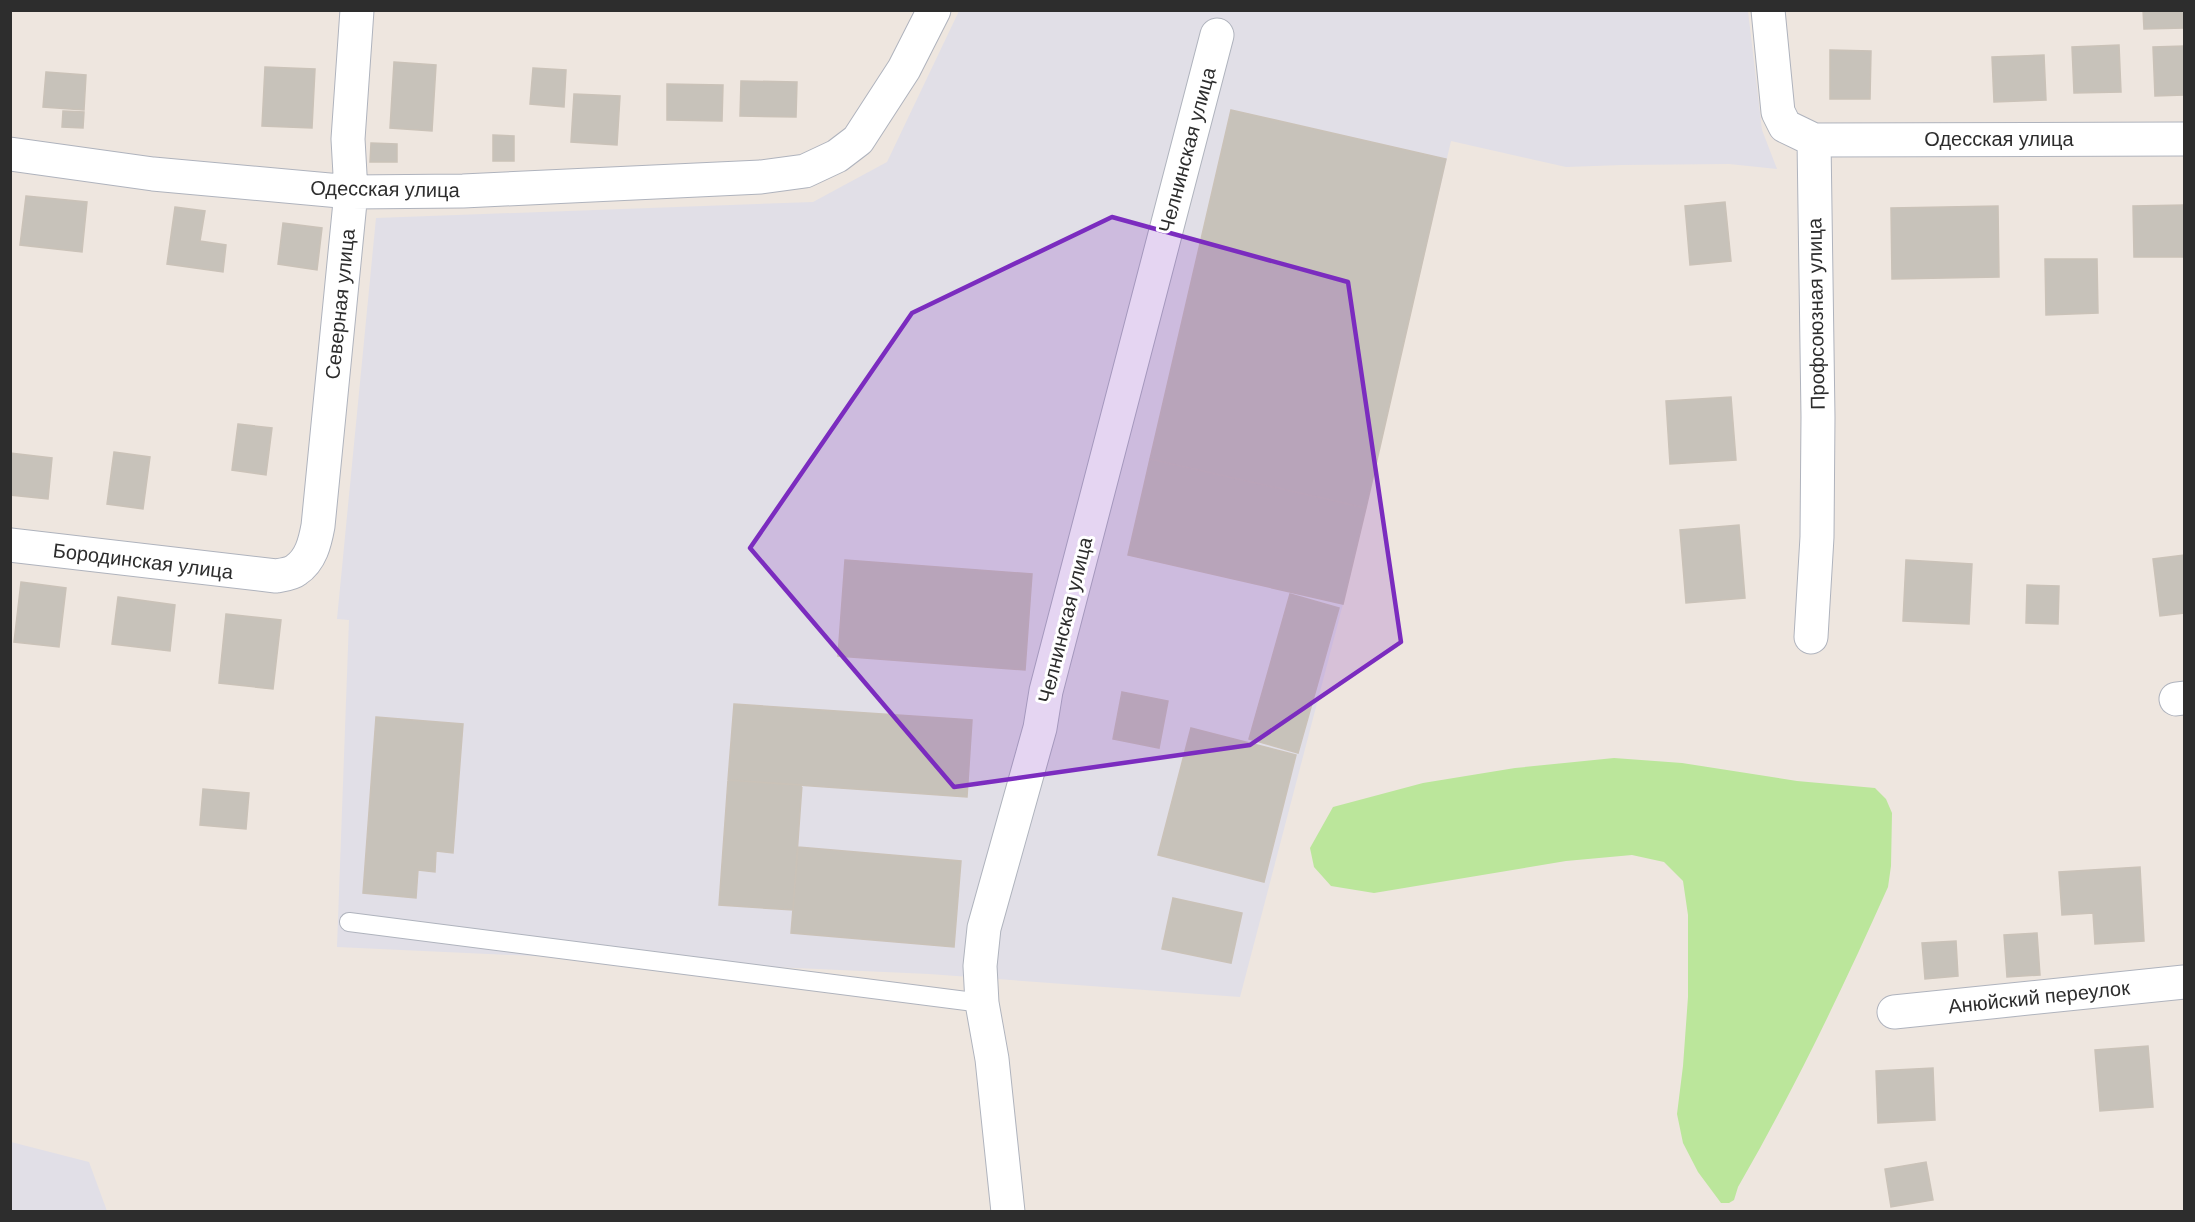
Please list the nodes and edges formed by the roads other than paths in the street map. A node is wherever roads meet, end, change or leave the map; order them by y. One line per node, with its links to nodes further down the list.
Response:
1 (357, 10): 8 (street, Северная улица)
2 (934, 10): 8 (street, Одесская улица)
3 (1768, 10): 6 (street)
4 (1217, 36): 14 (street, Челнинская улица)
5 (2184, 139): 6 (street, Одесская улица)
6 (1814, 140): 11 (street, Профсоюзная улица)
7 (10, 154): 8 (street, Одесская улица)
8 (351, 192): 10 (street, Северная улица)
9 (10, 545): 10 (street, Бородинская улица)
10 (276, 576)
11 (1811, 637)
12 (349, 922): 14 (lane)
13 (2184, 982): 15 (street, Анюйский переулок)
14 (982, 1003): 16 (street, Челнинская улица)
15 (1894, 1012)
16 (1008, 1212)

